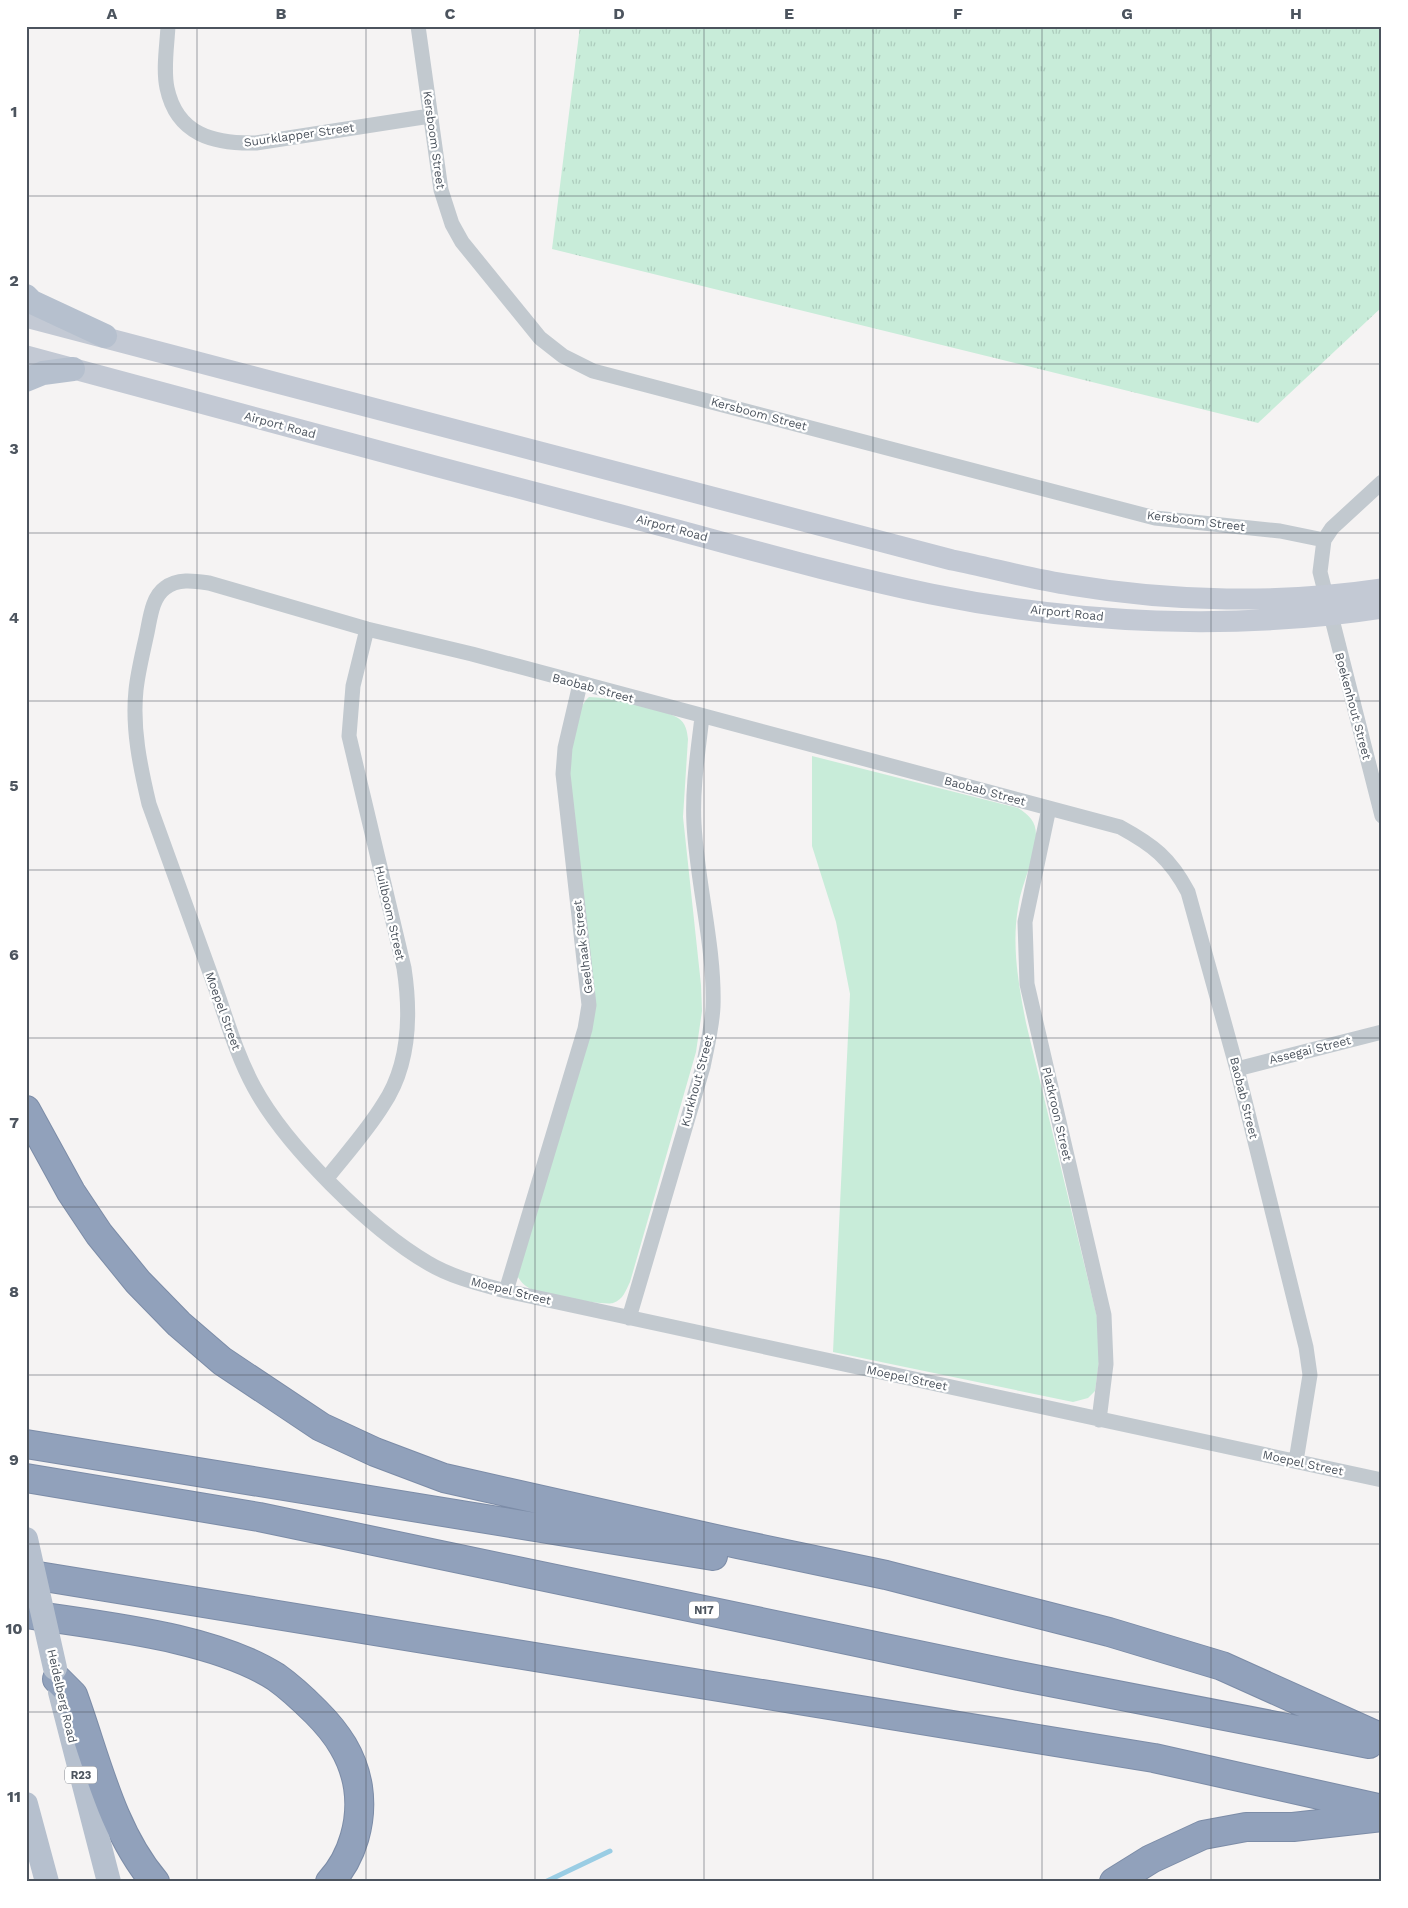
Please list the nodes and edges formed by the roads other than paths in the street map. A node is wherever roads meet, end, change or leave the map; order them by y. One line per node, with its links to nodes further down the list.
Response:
1 (168, 26): 3 (street, Suurklapper Street)
2 (418, 26): 3 (street, Kersboom Street)
3 (430, 116): 11 (street, Kersboom Street)
4 (26, 296): 6 (main road)
5 (26, 316): 6 (main road)
6 (105, 336): 14 (main road)
7 (26, 356): 8 (main road, Airport Road)
8 (73, 369): 9 (main road); 14 (main road, Airport Road)
9 (26, 380)
10 (1382, 482): 11 (street)
11 (1324, 540): 14 (street, Boekenhout Street)
12 (191, 580): 16 (street, Baobab Street); 24 (street, Moepel Street)
13 (1382, 589): 14 (main road)
14 (1327, 605): 15 (main road); 20 (street, Boekenhout Street)
15 (1382, 608)
16 (367, 628): 17 (street, Baobab Street); 24 (street, Huilboom Street)
17 (580, 684): 18 (street, Baobab Street); 25 (street, Geelhaak Street)
18 (702, 717): 19 (street, Baobab Street); 26 (street, Kurkhout Street)
19 (1049, 808): 22 (street, Baobab Street); 27 (street, Platkroon Street)
20 (1382, 816)
21 (1382, 1032): 22 (street, Assegai Street)
22 (1238, 1069): 29 (street, Baobab Street)
23 (26, 1110): 35 (highway)
24 (327, 1178): 25 (street, Moepel Street)
25 (506, 1291): 26 (street, Moepel Street)
26 (629, 1318): 27 (street, Moepel Street)
27 (1099, 1420): 29 (street, Moepel Street)
28 (26, 1444): 35 (highway)
29 (1296, 1461): 31 (street, Moepel Street)
30 (26, 1478): 38 (highway, N17)
31 (1382, 1480)
32 (26, 1538): 36 (main road, Heidelberg Road / R23, bridge)
33 (26, 1574): 40 (highway)
34 (26, 1614): 45 (highway)
35 (1109, 1632): 37 (highway)
36 (56, 1674): 43 (main road, Heidelberg Road / R23); 44 (highway)
37 (1382, 1738)
38 (1382, 1746)
39 (26, 1804): 42 (main road)
40 (1382, 1809)
41 (1382, 1817): 46 (highway)
42 (47, 1882)
43 (109, 1882)
44 (155, 1882)
45 (330, 1882)
46 (1114, 1882)

